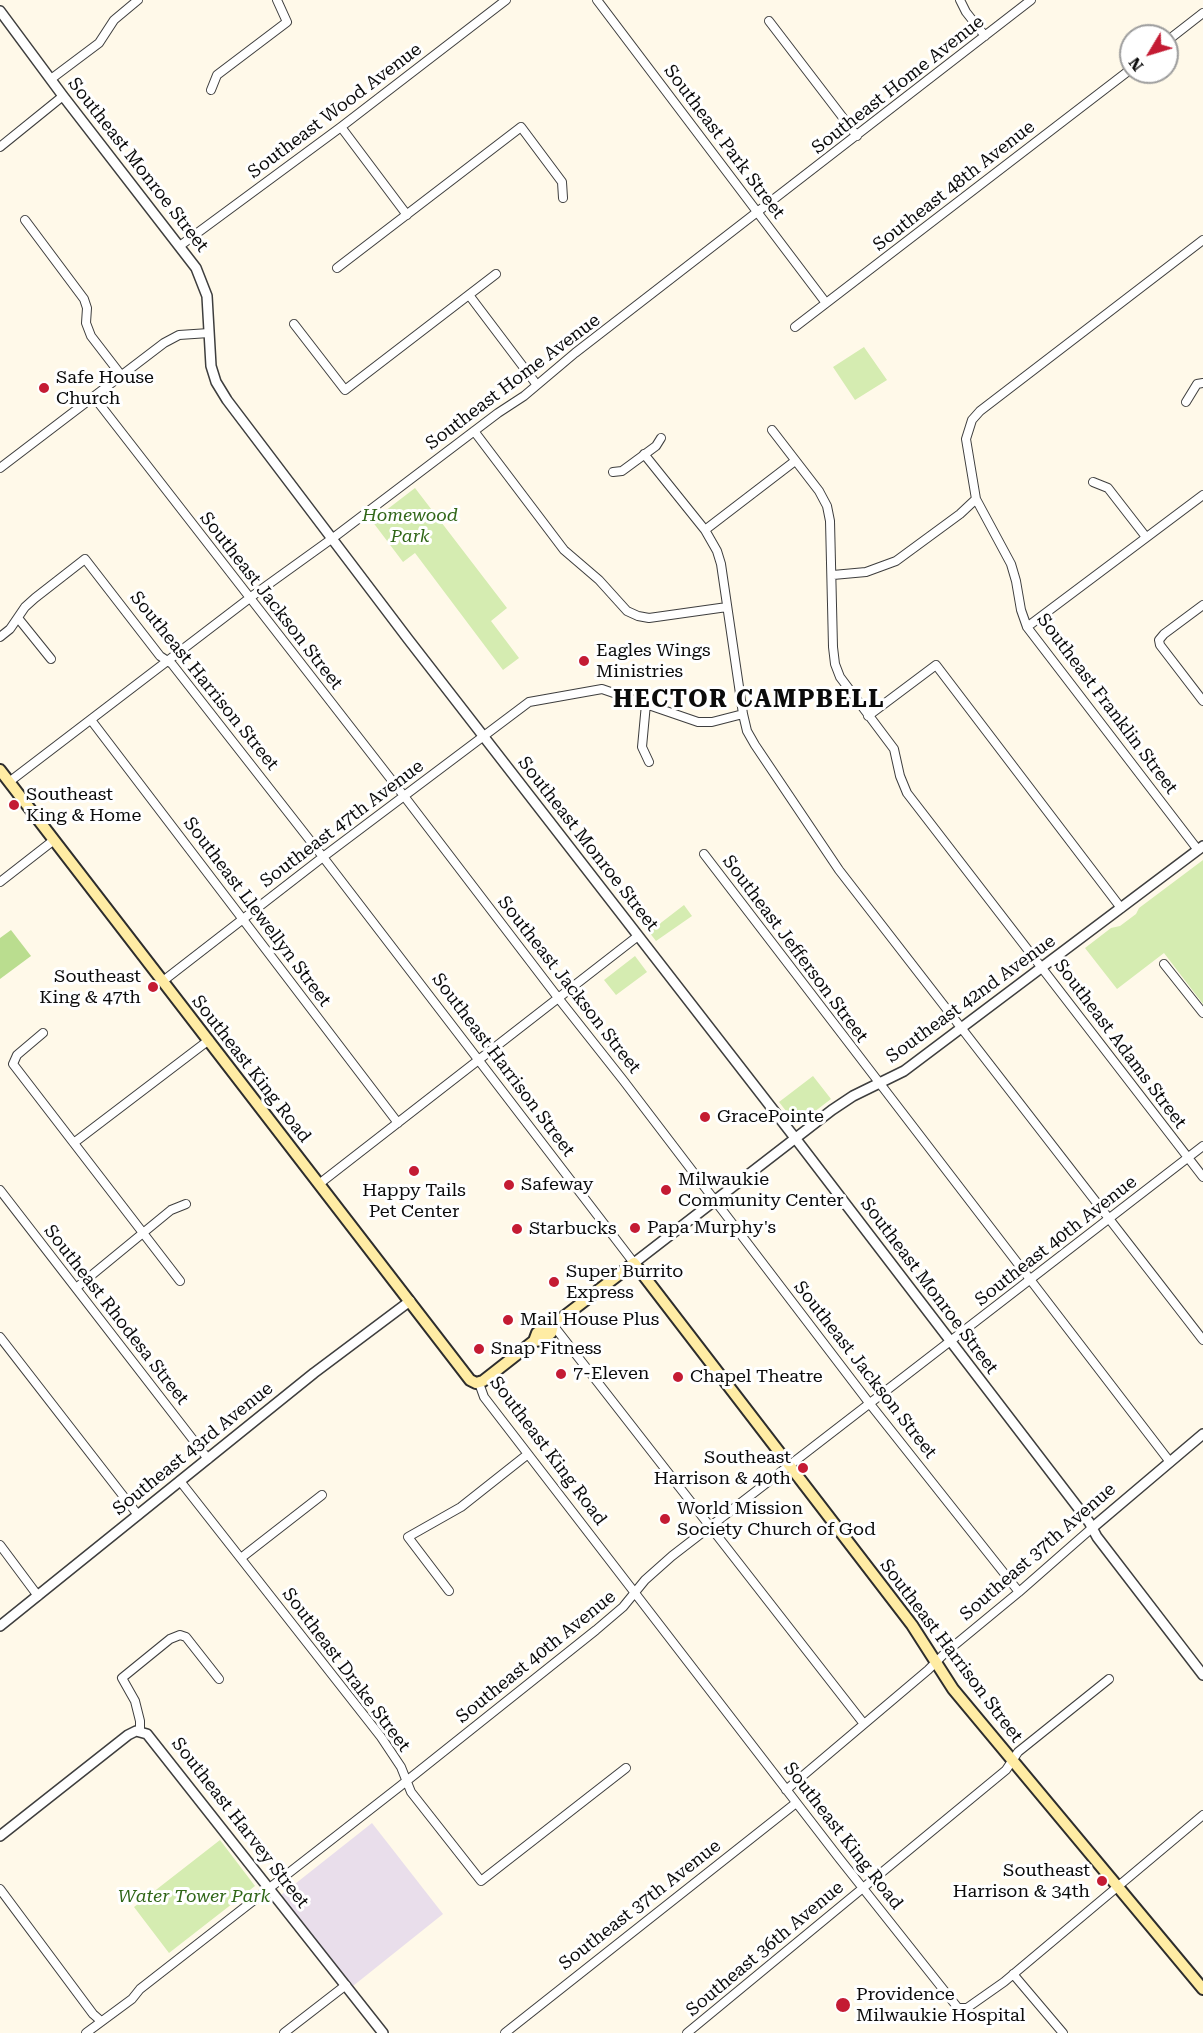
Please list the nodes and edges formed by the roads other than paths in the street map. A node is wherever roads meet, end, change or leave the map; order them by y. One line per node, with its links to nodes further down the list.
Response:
1 (138, 0): 13 (street)
2 (277, 0): 14 (street)
3 (506, 0): 16 (street, Southeast Wood Avenue)
4 (597, 0): 20 (street, Southeast Park Street)
5 (960, 0): 11 (street)
6 (1031, 0): 11 (street, Southeast Home Avenue)
7 (0, 11): 13 (street, Southeast Monroe Street)
8 (1203, 13): 10 (street)
9 (769, 21): 17 (street)
10 (1179, 32)
11 (985, 36): 17 (street, Southeast Home Avenue)
12 (1119, 78): 28 (street, Southeast 48th Avenue)
13 (51, 79): 15 (street, Southeast Monroe Street)
14 (211, 90)
15 (63, 96): 18 (street); 24 (street, Southeast Monroe Street)
16 (340, 127): 21 (street); 24 (street, Southeast Wood Avenue)
17 (857, 136): 20 (street, Southeast Home Avenue)
18 (0, 147)
19 (563, 198): 21 (street)
20 (758, 213): 28 (street, Southeast Park Street); 34 (street, Southeast Home Avenue)
21 (407, 215): 25 (street)
22 (25, 220): 32 (street)
23 (1203, 240): 46 (street, Southeast Franklin Street)
24 (181, 245): 31 (street, Southeast Monroe Street)
25 (337, 268)
26 (496, 274): 27 (street)
27 (469, 294): 29 (street); 34 (street)
28 (826, 303): 30 (street, Southeast 48th Avenue)
29 (294, 324)
30 (795, 327)
31 (208, 333): 32 (street); 49 (street, Southeast Monroe Street)
32 (121, 375): 35 (street)
33 (1203, 383): 36 (street)
34 (537, 385): 38 (street, Southeast Home Avenue)
35 (93, 397): 42 (street); 51 (street, Southeast Jackson Street)
36 (1186, 402)
37 (772, 430): 41 (street, Southeast Adams Street)
38 (474, 431): 49 (street, Southeast Home Avenue); 53 (street)
39 (661, 438): 40 (street)
40 (644, 454): 43 (street); 47 (street)
41 (795, 460): 47 (street); 50 (street, Southeast Adams Street)
42 (0, 468)
43 (613, 472)
44 (1094, 482): 48 (street)
45 (1203, 495): 48 (street)
46 (976, 499): 50 (street); 55 (street, Southeast Franklin Street)
47 (705, 530): 53 (street)
48 (1146, 537): 55 (street)
49 (331, 538): 51 (street, Southeast Home Avenue); 64 (street, Southeast Monroe Street)
50 (833, 575): 62 (street, Southeast Adams Street)
51 (250, 598): 58 (street, Southeast Home Avenue); 68 (street, Southeast Jackson Street)
52 (1203, 605): 59 (street)
53 (727, 606): 61 (street)
54 (18, 618): 56 (street); 57 (street); 58 (street, Southeast Harrison Street)
55 (1027, 627): 70 (street, Southeast Franklin Street)
56 (0, 637)
57 (51, 659)
58 (169, 661): 63 (street, Southeast Home Avenue); 72 (street, Southeast Harrison Street)
59 (1203, 701)
60 (646, 704): 61 (street, Southeast 47th Avenue); 64 (street, Southeast 47th Avenue); 65 (street)
61 (743, 714): 82 (street)
62 (868, 716): 74 (street); 78 (street, Southeast Adams Street)
63 (91, 720): 67 (street, Southeast Home Avenue); 75 (street, Southeast Llewellyn Street)
64 (483, 736): 68 (street, Southeast 47th Avenue); 76 (street, Southeast Monroe Street)
65 (649, 762)
66 (0, 770): 67 (main road, Southeast King Road)
67 (9, 782): 69 (main road, Southeast King Road)
68 (404, 795): 72 (street, Southeast 47th Avenue); 80 (street, Southeast Jackson Street)
69 (54, 840): 73 (street); 79 (main road, Southeast King Road)
70 (1200, 848): 74 (street, Southeast 42nd Avenue)
71 (704, 854): 86 (street, Southeast Jefferson Street)
72 (323, 857): 75 (street, Southeast 47th Avenue); 85 (street, Southeast Harrison Street)
73 (0, 882)
74 (1121, 908): 78 (street, Southeast 42nd Avenue)
75 (243, 919): 79 (street, Southeast 47th Avenue); 87 (street, Southeast Llewellyn Street)
76 (638, 936): 80 (street); 88 (street, Southeast Monroe Street)
77 (1164, 964): 81 (street)
78 (1042, 968): 82 (street, Southeast 42nd Avenue); 91 (street, Southeast Adams Street)
79 (163, 981): 84 (main road, Southeast King Road)
80 (559, 999): 85 (street); 95 (street, Southeast Jackson Street)
81 (1203, 1014)
82 (962, 1029): 86 (street, Southeast 42nd Avenue); 97 (street)
83 (43, 1033): 89 (street)
84 (209, 1040): 89 (street); 93 (main road, Southeast King Road)
85 (478, 1060): 87 (street); 99 (street, Southeast Harrison Street)
86 (879, 1084): 88 (street, Southeast 42nd Avenue); 100 (street, Southeast Jefferson Street)
87 (398, 1124): 93 (street)
88 (795, 1139): 95 (street, Southeast 42nd Avenue); 107 (street, Southeast Monroe Street)
89 (75, 1142): 98 (street)
90 (1203, 1146): 91 (street, Southeast 40th Avenue)
91 (1188, 1157): 92 (street, Southeast Adams Street); 97 (street, Southeast 40th Avenue)
92 (1203, 1177)
93 (319, 1184): 103 (main road, Southeast King Road)
94 (0, 1190): 102 (street, Southeast Rhodesa Street)
95 (715, 1201): 99 (street, Southeast 42nd Avenue); 109 (street, Southeast Jackson Street)
96 (186, 1204): 98 (street)
97 (1109, 1219): 100 (street, Southeast 40th Avenue); 106 (street)
98 (144, 1233): 101 (street); 102 (street)
99 (634, 1263): 104 (main road, Southeast 42nd Avenue); 114 (main road, Southeast Harrison Street)
100 (1030, 1280): 107 (street, Southeast 40th Avenue); 113 (street, Southeast Jefferson Street)
101 (180, 1281)
102 (76, 1288): 112 (street, Southeast Rhodesa Street)
103 (410, 1301): 108 (main road, Southeast King Road); 112 (street, Southeast 43rd Avenue)
104 (553, 1325): 108 (main road, Southeast 42nd Avenue); 118 (street)
105 (0, 1337): 117 (street)
106 (1203, 1340)
107 (950, 1342): 109 (street, Southeast 40th Avenue); 119 (street, Southeast Monroe Street)
108 (479, 1383): 111 (street, Southeast King Road)
109 (870, 1404): 114 (street, Southeast 40th Avenue); 124 (street, Southeast Jackson Street)
110 (1203, 1434): 113 (street, Southeast 37th Avenue)
111 (528, 1454): 122 (street); 123 (street, Southeast King Road)
112 (208, 1459): 115 (street, Southeast 43rd Avenue)
113 (1170, 1462): 119 (street, Southeast 37th Avenue)
114 (790, 1465): 118 (street, Southeast 40th Avenue); 127 (main road, Southeast Harrison Street)
115 (180, 1481): 117 (street, Southeast 43rd Avenue); 121 (street, Southeast Drake Street)
116 (322, 1494): 121 (street)
117 (138, 1515): 125 (street, Southeast 43rd Avenue)
118 (709, 1527): 123 (street, Southeast 40th Avenue); 131 (street)
119 (1092, 1528): 124 (street, Southeast 37th Avenue); 128 (street, Southeast Monroe Street)
120 (0, 1545): 125 (street)
121 (241, 1558): 135 (street, Southeast Drake Street)
122 (449, 1591)
123 (636, 1592): 135 (street, Southeast 40th Avenue); 136 (street, Southeast King Road)
124 (1019, 1592): 127 (street, Southeast 37th Avenue)
125 (38, 1596): 126 (street, Southeast 43rd Avenue)
126 (0, 1626)
127 (936, 1662): 131 (street, Southeast 37th Avenue); 133 (main road, Southeast Harrison Street)
128 (1203, 1675)
129 (219, 1679): 132 (street)
130 (1109, 1679): 133 (street, Southeast 36th Avenue)
131 (864, 1724): 136 (street, Southeast 37th Avenue)
132 (140, 1732): 139 (street); 142 (street, Southeast Harvey Street)
133 (1012, 1761): 140 (street, Southeast 36th Avenue); 141 (main road, Southeast Harrison Street)
134 (626, 1768): 135 (street, Southeast Drake Street)
135 (407, 1781): 142 (street, Southeast 40th Avenue)
136 (786, 1790): 137 (street, Southeast King Road)
137 (796, 1803): 140 (street, Southeast King Road); 151 (street, Southeast 37th Avenue)
138 (1203, 1815): 141 (street)
139 (0, 1836)
140 (862, 1887): 144 (street, Southeast King Road); 152 (street, Southeast 36th Avenue)
141 (1117, 1887): 144 (street); 146 (main road, Southeast Harrison Street)
142 (269, 1888): 145 (street, Southeast Harvey Street); 147 (street, Southeast 40th Avenue)
143 (0, 1889): 147 (street)
144 (1013, 1974): 153 (street)
145 (346, 1985): 149 (street); 150 (street, Southeast Harvey Street)
146 (1203, 1989)
147 (100, 2021): 148 (street, Southeast 40th Avenue)
148 (86, 2033)
149 (284, 2033)
150 (383, 2033)
151 (505, 2033)
152 (687, 2033)
153 (1063, 2033)

